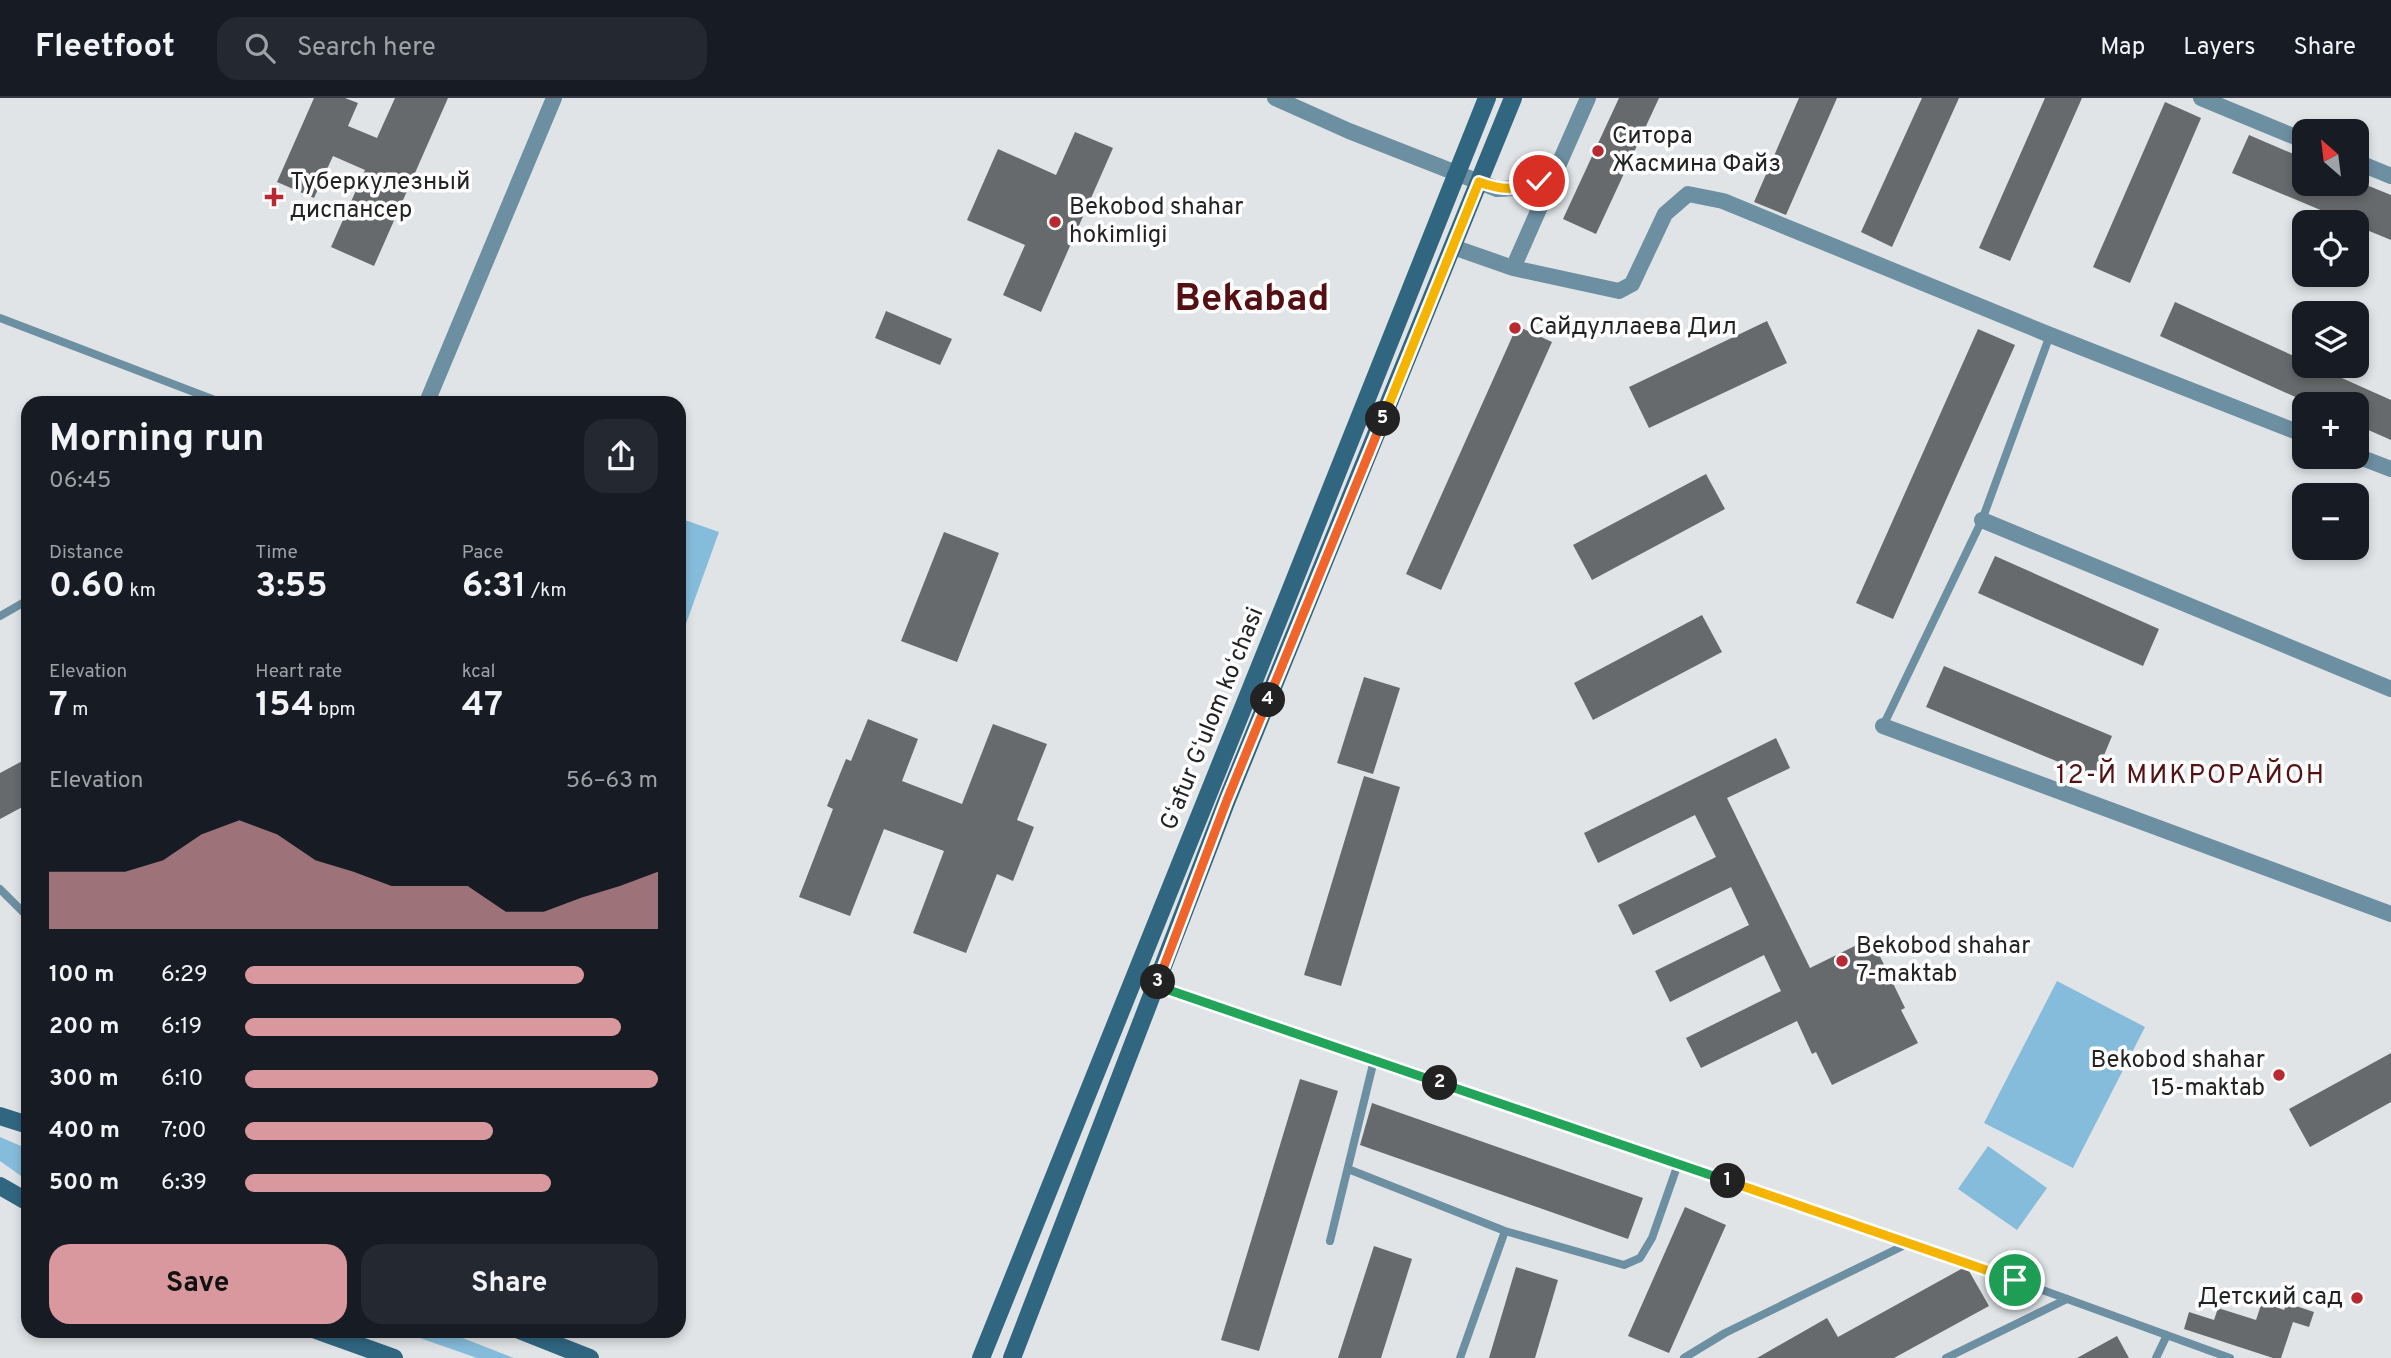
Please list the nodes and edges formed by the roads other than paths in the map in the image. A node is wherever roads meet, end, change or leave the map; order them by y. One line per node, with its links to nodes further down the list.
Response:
1 (554, 98): 18 (street)
2 (1275, 98): 10 (street)
3 (1487, 98): 10 (main road, Gʻafur Gʻulom koʻchasi)
4 (1513, 98): 12 (main road, Gʻafur Gʻulom koʻchasi)
5 (1588, 98): 8 (street)
6 (2201, 98): 7 (street)
7 (2292, 136)
8 (1558, 166): 12 (street); 14 (street)
9 (2370, 167): 11 (street)
10 (1457, 174): 12 (street); 27 (main road, Gʻafur Gʻulom koʻchasi)
11 (2391, 176)
12 (1479, 182): 13 (main road, Gʻafur Gʻulom koʻchasi)
13 (1453, 247): 14 (street); 27 (main road, Gʻafur Gʻulom koʻchasi)
14 (1513, 268): 16 (street)
15 (0, 318): 17 (lane)
16 (2050, 335): 19 (street); 22 (lane)
17 (204, 396)
18 (430, 396)
19 (2292, 430)
20 (2369, 461): 21 (street)
21 (2391, 469)
22 (1982, 520): 25 (street); 26 (lane)
23 (21, 604): 24 (lane)
24 (0, 616)
25 (2391, 689)
26 (1883, 726): 30 (street)
27 (1219, 796): 31 (main road, Gʻafur Gʻulom koʻchasi); 48 (main road, Gʻafur Gʻulom koʻchasi)
28 (0, 889): 29 (lane)
29 (21, 910)
30 (2391, 914)
31 (1157, 986): 32 (lane); 49 (main road, Gʻafur Gʻulom koʻchasi)
32 (1374, 1060): 35 (lane); 36 (lane)
33 (0, 1116): 34 (main road)
34 (21, 1123)
35 (1678, 1164): 39 (lane); 41 (lane)
36 (1348, 1168): 39 (lane); 40 (lane)
37 (0, 1185): 38 (main road)
38 (21, 1198)
39 (1505, 1231): 50 (lane)
40 (1330, 1241)
41 (1909, 1243): 42 (lane); 51 (lane)
42 (2067, 1299): 43 (lane); 52 (lane)
43 (2167, 1335): 53 (lane); 54 (lane)
44 (338, 1338): 46 (main road)
45 (539, 1338): 47 (main road)
46 (394, 1358)
47 (590, 1358)
48 (981, 1358)
49 (1012, 1358)
50 (1460, 1358)
51 (1684, 1358)
52 (1946, 1358)
53 (2156, 1358)
54 (2230, 1358)

